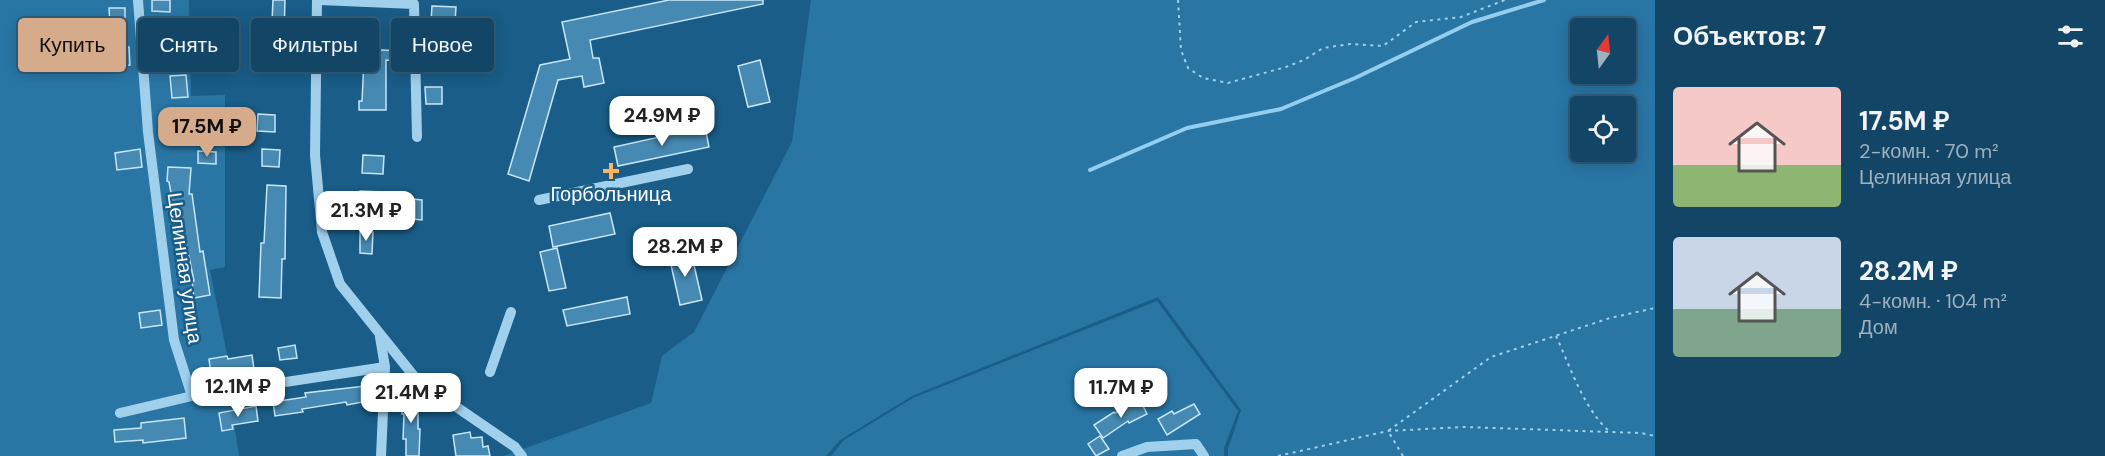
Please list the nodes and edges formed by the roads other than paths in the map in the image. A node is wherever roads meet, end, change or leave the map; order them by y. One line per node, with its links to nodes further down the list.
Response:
1 (138, 0): 10 (street, Целинная улица)
2 (319, 0): 3 (street); 7 (street)
3 (417, 137)
4 (688, 169): 5 (street)
5 (539, 200)
6 (511, 312): 9 (street)
7 (380, 336): 8 (street); 13 (street)
8 (385, 367): 10 (street); 12 (street)
9 (490, 372)
10 (192, 396): 11 (street)
11 (120, 413)
12 (381, 456)
13 (522, 456)
14 (1122, 456): 15 (street)
15 (1204, 456)

